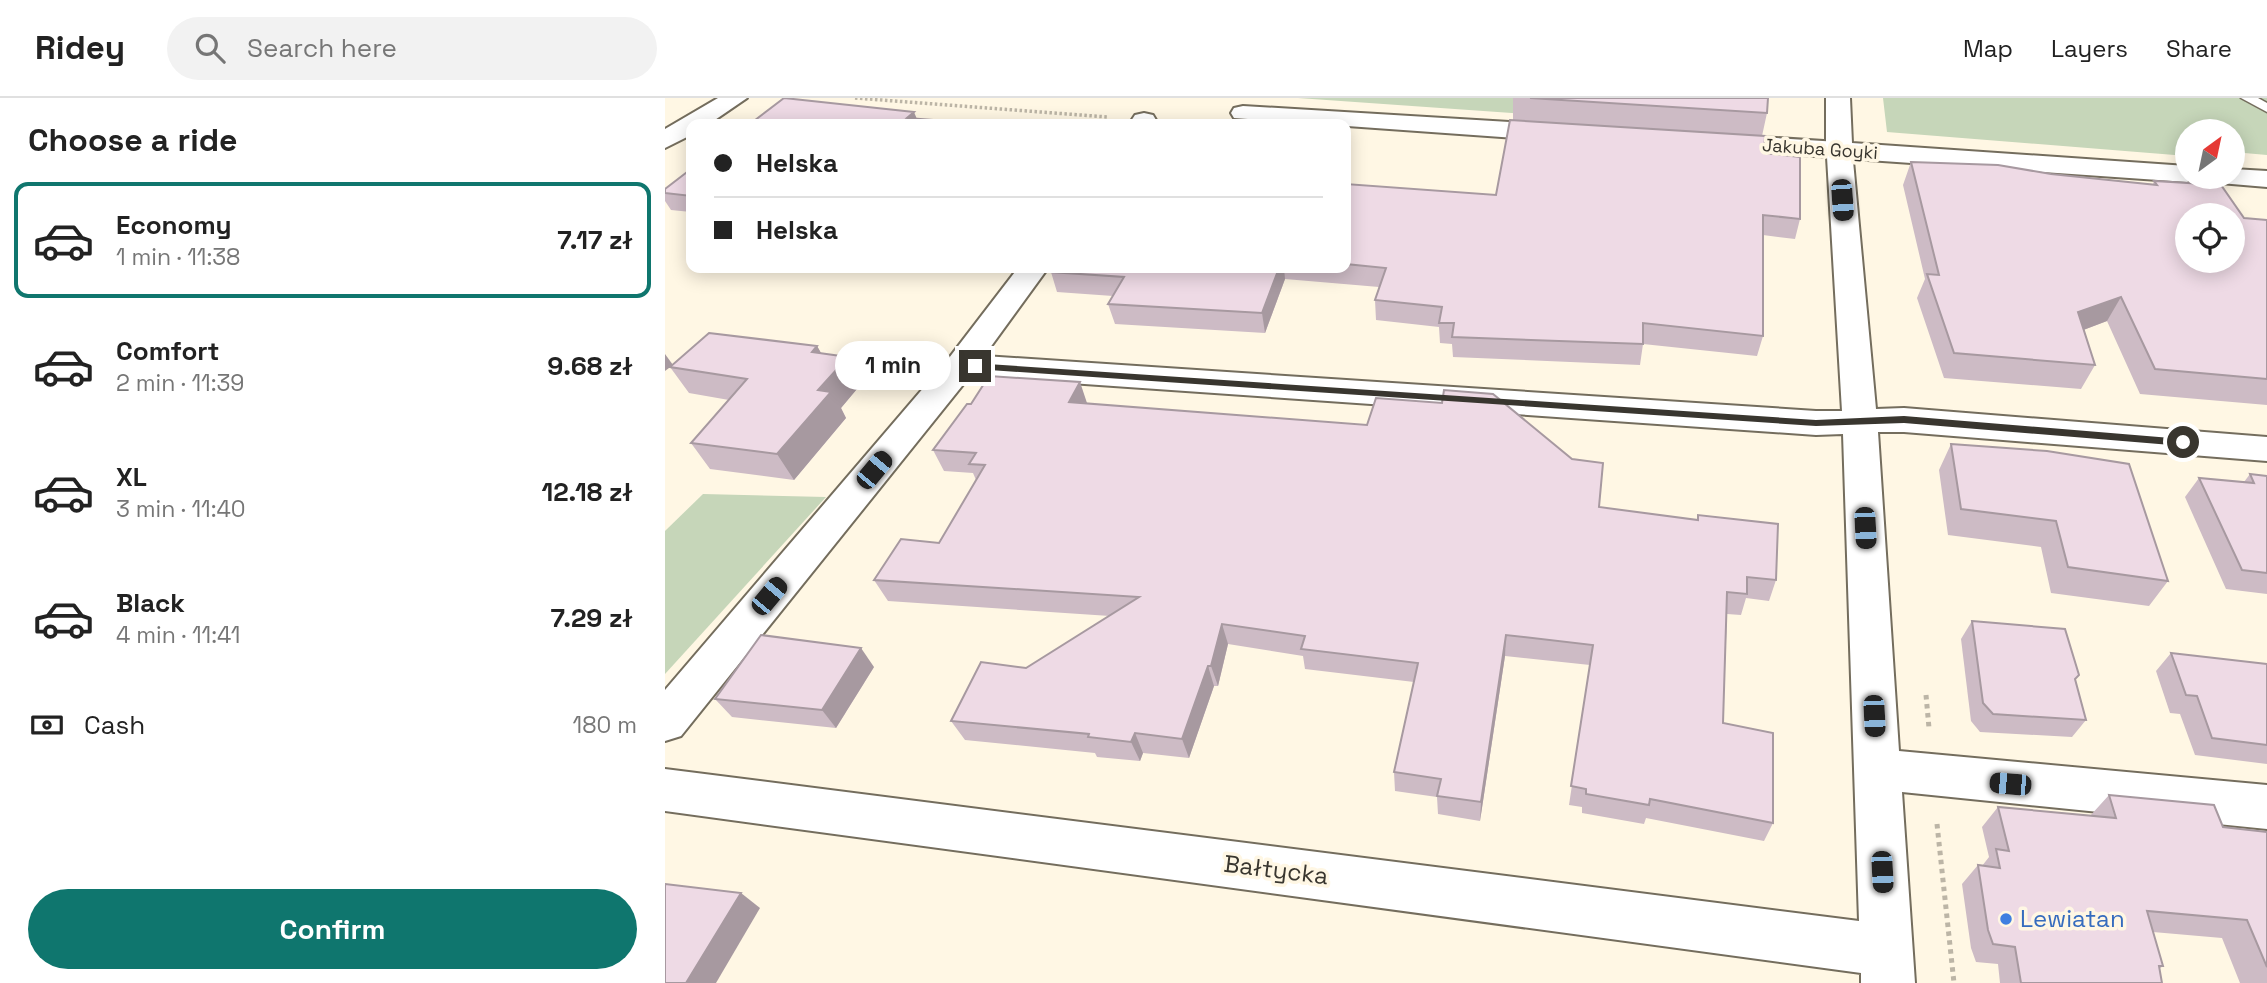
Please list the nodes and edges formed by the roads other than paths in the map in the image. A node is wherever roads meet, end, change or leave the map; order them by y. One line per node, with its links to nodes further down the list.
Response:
1 (735, 98): 6 (street)
2 (1838, 98): 13 (street)
3 (2248, 98): 4 (lane)
4 (2267, 108)
5 (1243, 113): 7 (street)
6 (700, 119)
7 (1341, 119)
8 (1351, 120): 10 (street)
9 (686, 127): 11 (street)
10 (1585, 134)
11 (665, 140)
12 (1695, 141): 13 (street, Jakuba Goyki)
13 (1839, 150): 14 (street, Jakuba Goyki); 19 (street)
14 (2175, 173)
15 (2245, 178): 16 (street)
16 (2267, 179)
17 (1029, 273): 18 (street)
18 (961, 365): 19 (street); 21 (street)
19 (1860, 421): 20 (street); 22 (street)
20 (2267, 449)
21 (665, 722)
22 (1876, 769): 24 (street); 25 (street)
23 (665, 790): 25 (street, Bałtycka)
24 (2267, 807)
25 (1887, 966)

